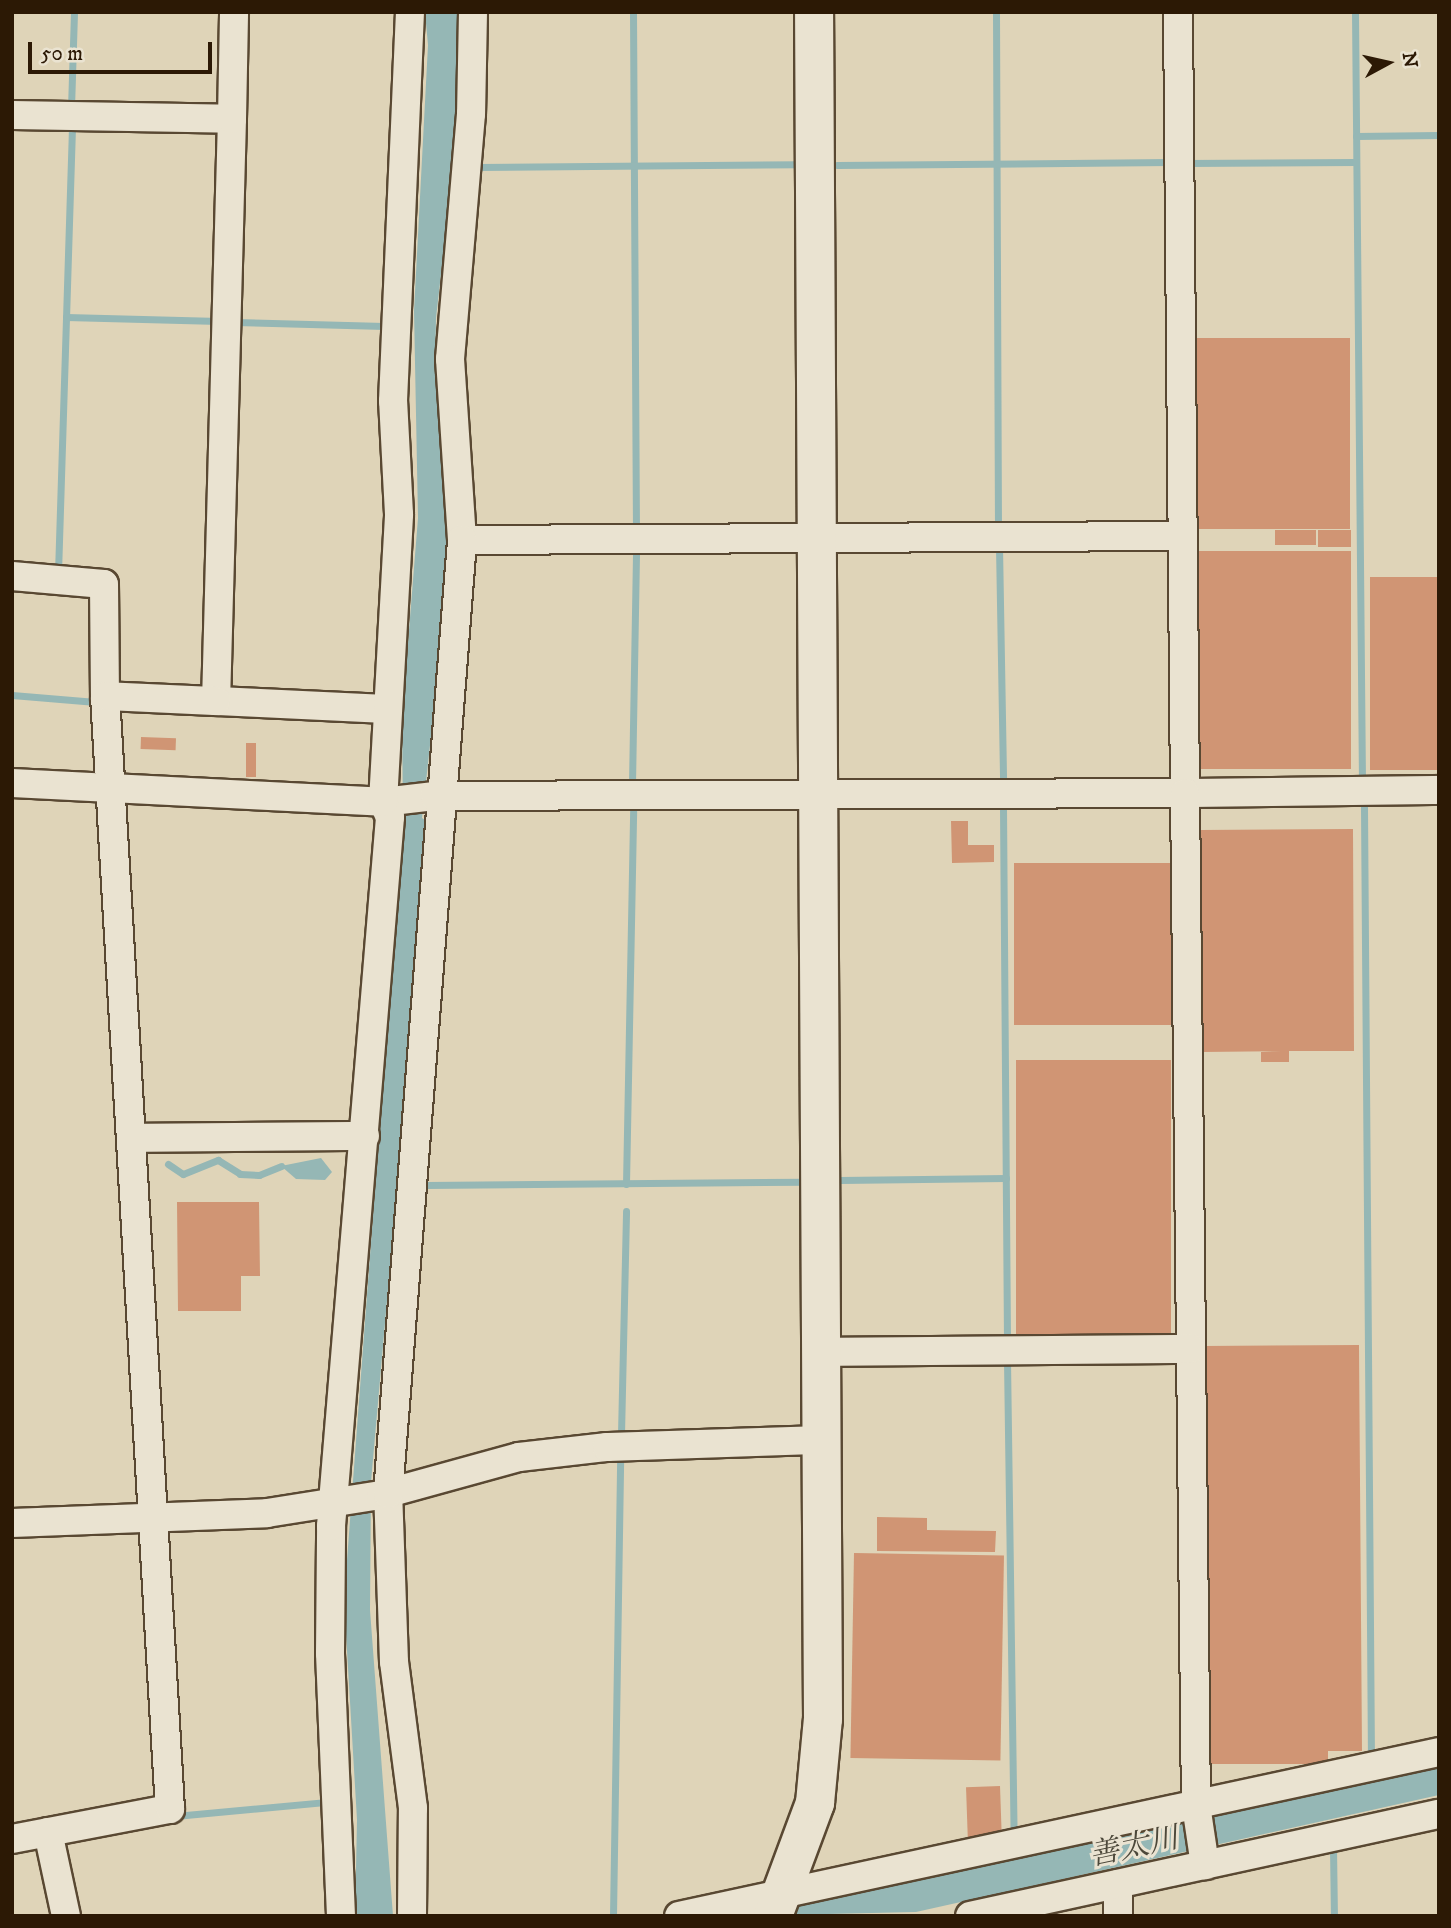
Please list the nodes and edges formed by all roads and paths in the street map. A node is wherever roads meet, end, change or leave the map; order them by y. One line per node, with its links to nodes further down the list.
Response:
1 (234, 12): 7 (street)
2 (410, 12): 14 (street)
3 (472, 12): 10 (street)
4 (814, 12): 9 (street)
5 (1178, 12): 8 (street)
6 (12, 115): 7 (street)
7 (232, 119): 13 (street)
8 (1183, 536): 9 (street); 18 (street)
9 (818, 539): 10 (street); 19 (street)
10 (462, 540): 20 (street)
11 (12, 576): 12 (street)
12 (105, 696): 13 (street); 17 (street)
13 (216, 701): 14 (street)
14 (388, 709): 21 (street)
15 (12, 783): 17 (street)
16 (1439, 790): 18 (street)
17 (111, 792): 21 (street); 23 (street)
18 (1185, 793): 19 (street); 24 (street)
19 (820, 794): 20 (street); 25 (street)
20 (439, 796): 21 (street); 27 (street)
21 (390, 802): 22 (street)
22 (365, 1136): 23 (street); 28 (street)
23 (133, 1138): 29 (street)
24 (1191, 1349): 25 (street); 32 (street)
25 (823, 1352): 26 (street)
26 (823, 1440): 27 (street); 38 (street)
27 (385, 1494): 28 (street); 41 (street)
28 (340, 1504): 29 (street); 40 (street)
29 (157, 1518): 30 (street); 34 (street)
30 (12, 1523)
31 (1439, 1752): 32 (street)
32 (1196, 1807): 36 (street); 38 (street)
33 (1439, 1814): 36 (street)
34 (48, 1832): 35 (street); 39 (street)
35 (12, 1839)
36 (1204, 1861): 37 (street)
37 (1118, 1884): 43 (street); 44 (street)
38 (778, 1902): 42 (street)
39 (66, 1916)
40 (341, 1916)
41 (412, 1916)
42 (679, 1916)
43 (970, 1916)
44 (1118, 1916)

